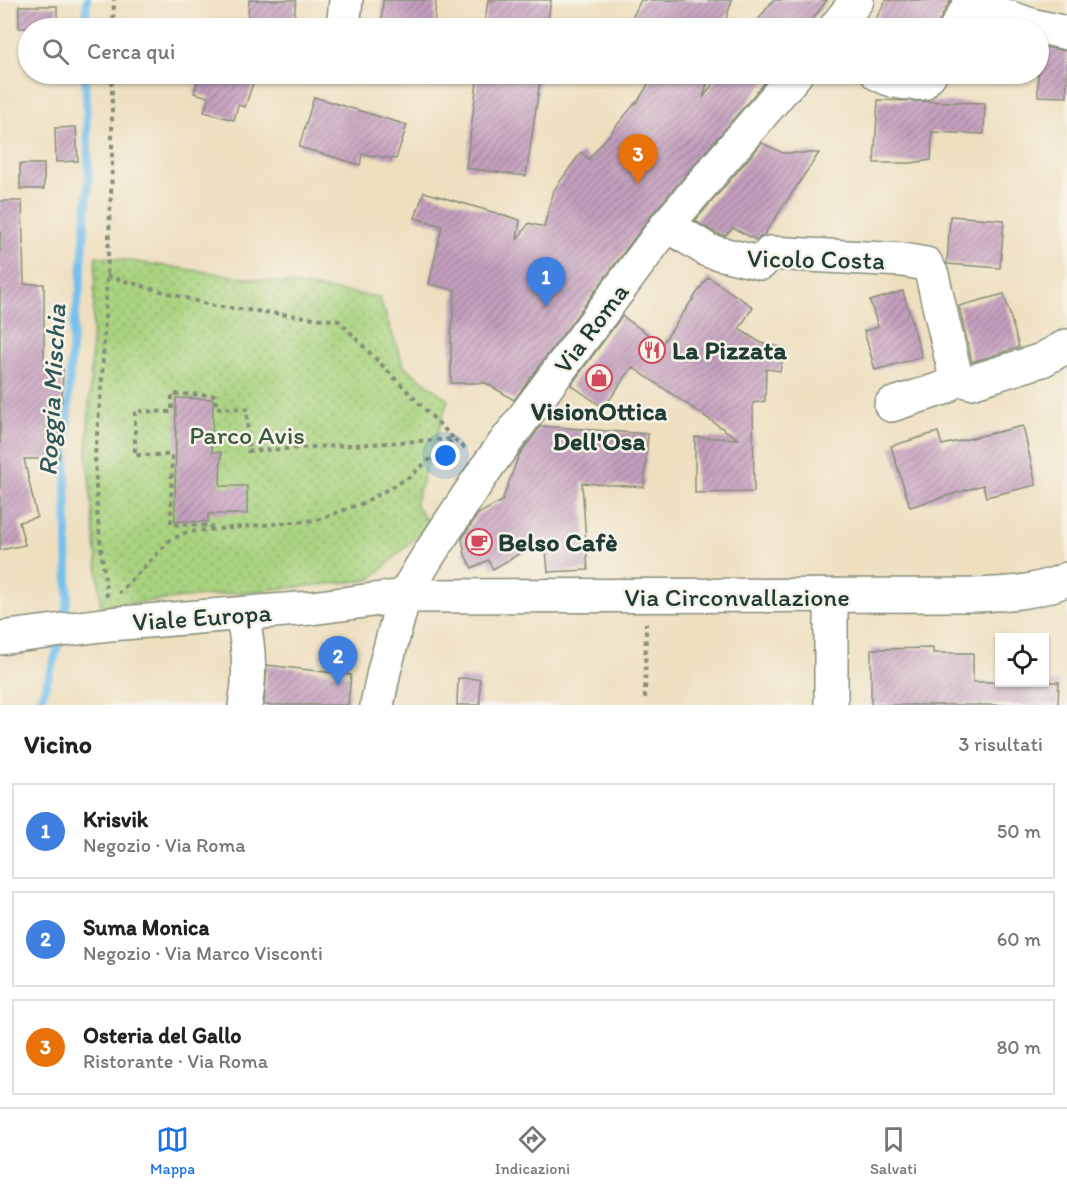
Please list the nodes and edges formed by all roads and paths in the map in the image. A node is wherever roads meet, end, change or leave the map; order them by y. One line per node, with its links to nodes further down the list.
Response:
1 (114, 0): 4 (path)
2 (346, 0): 5 (street)
3 (857, 0): 6 (street)
4 (113, 18)
5 (344, 18)
6 (843, 18)
7 (962, 18): 8 (street)
8 (1009, 18)
9 (1049, 30): 10 (street)
10 (1067, 33)
11 (112, 84): 14 (path)
12 (787, 84): 13 (street, Via Roma)
13 (667, 225): 16 (street, Vicolo Costa); 19 (street, Via Roma)
14 (107, 276): 18 (path); 20 (path)
15 (1067, 346): 16 (street)
16 (956, 378): 17 (street)
17 (891, 405)
18 (454, 439): 19 (path); 20 (path); 20 (path)
19 (487, 467): 22 (street, Via Roma)
20 (211, 530)
21 (1067, 579): 23 (street, Via Circonvallazione)
22 (404, 596): 23 (street, Via Circonvallazione); 24 (street, Viale Europa); 29 (street, Via Roma)
23 (831, 597): 30 (street)
24 (242, 615): 26 (street, Viale Europa); 28 (street)
25 (646, 618): 27 (path)
26 (0, 638)
27 (645, 698)
28 (245, 705)
29 (377, 705)
30 (831, 705)

